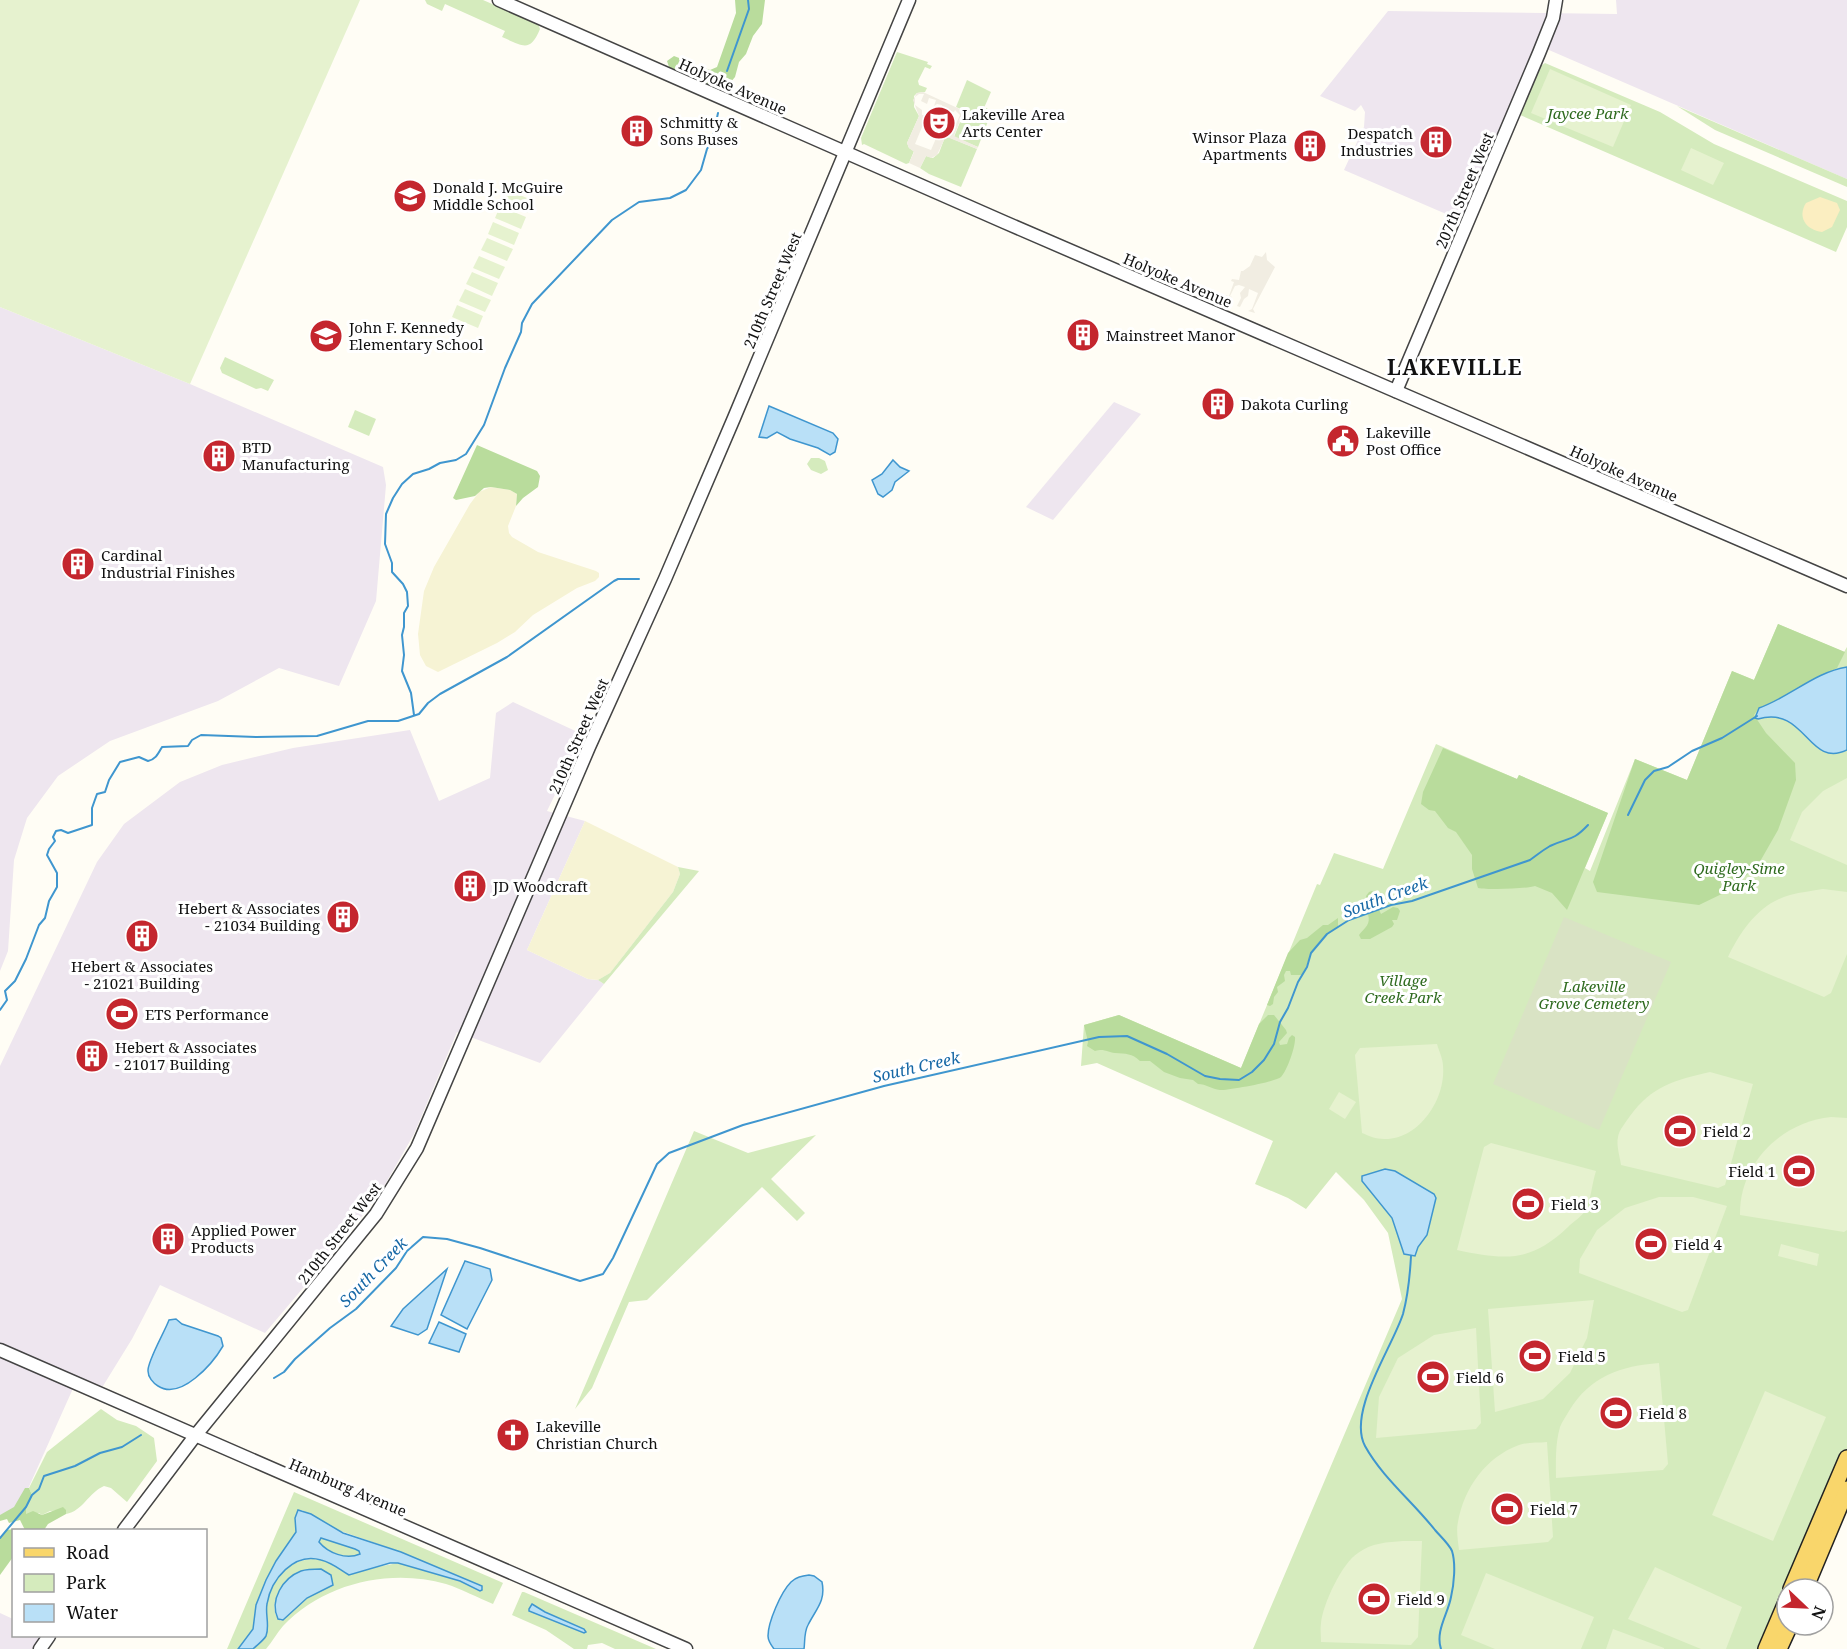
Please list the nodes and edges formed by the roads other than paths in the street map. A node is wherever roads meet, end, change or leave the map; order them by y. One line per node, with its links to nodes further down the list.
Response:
1 (498, 0): 4 (street, Holyoke Avenue)
2 (909, 0): 4 (street, 210th Street West)
3 (1556, 0): 5 (street, 207th Street West)
4 (846, 153): 5 (street, Holyoke Avenue); 8 (street, 210th Street West)
5 (1396, 391): 6 (street, Holyoke Avenue)
6 (1847, 586)
7 (0, 1350): 8 (street, Hamburg Avenue)
8 (195, 1436): 11 (street, 210th Street West); 15 (street, Hamburg Avenue)
9 (1847, 1458): 12 (main road)
10 (1847, 1490): 13 (main road)
11 (125, 1529)
12 (1796, 1577)
13 (1810, 1577)
14 (1775, 1628): 16 (main road)
15 (686, 1649)
16 (1766, 1649)

